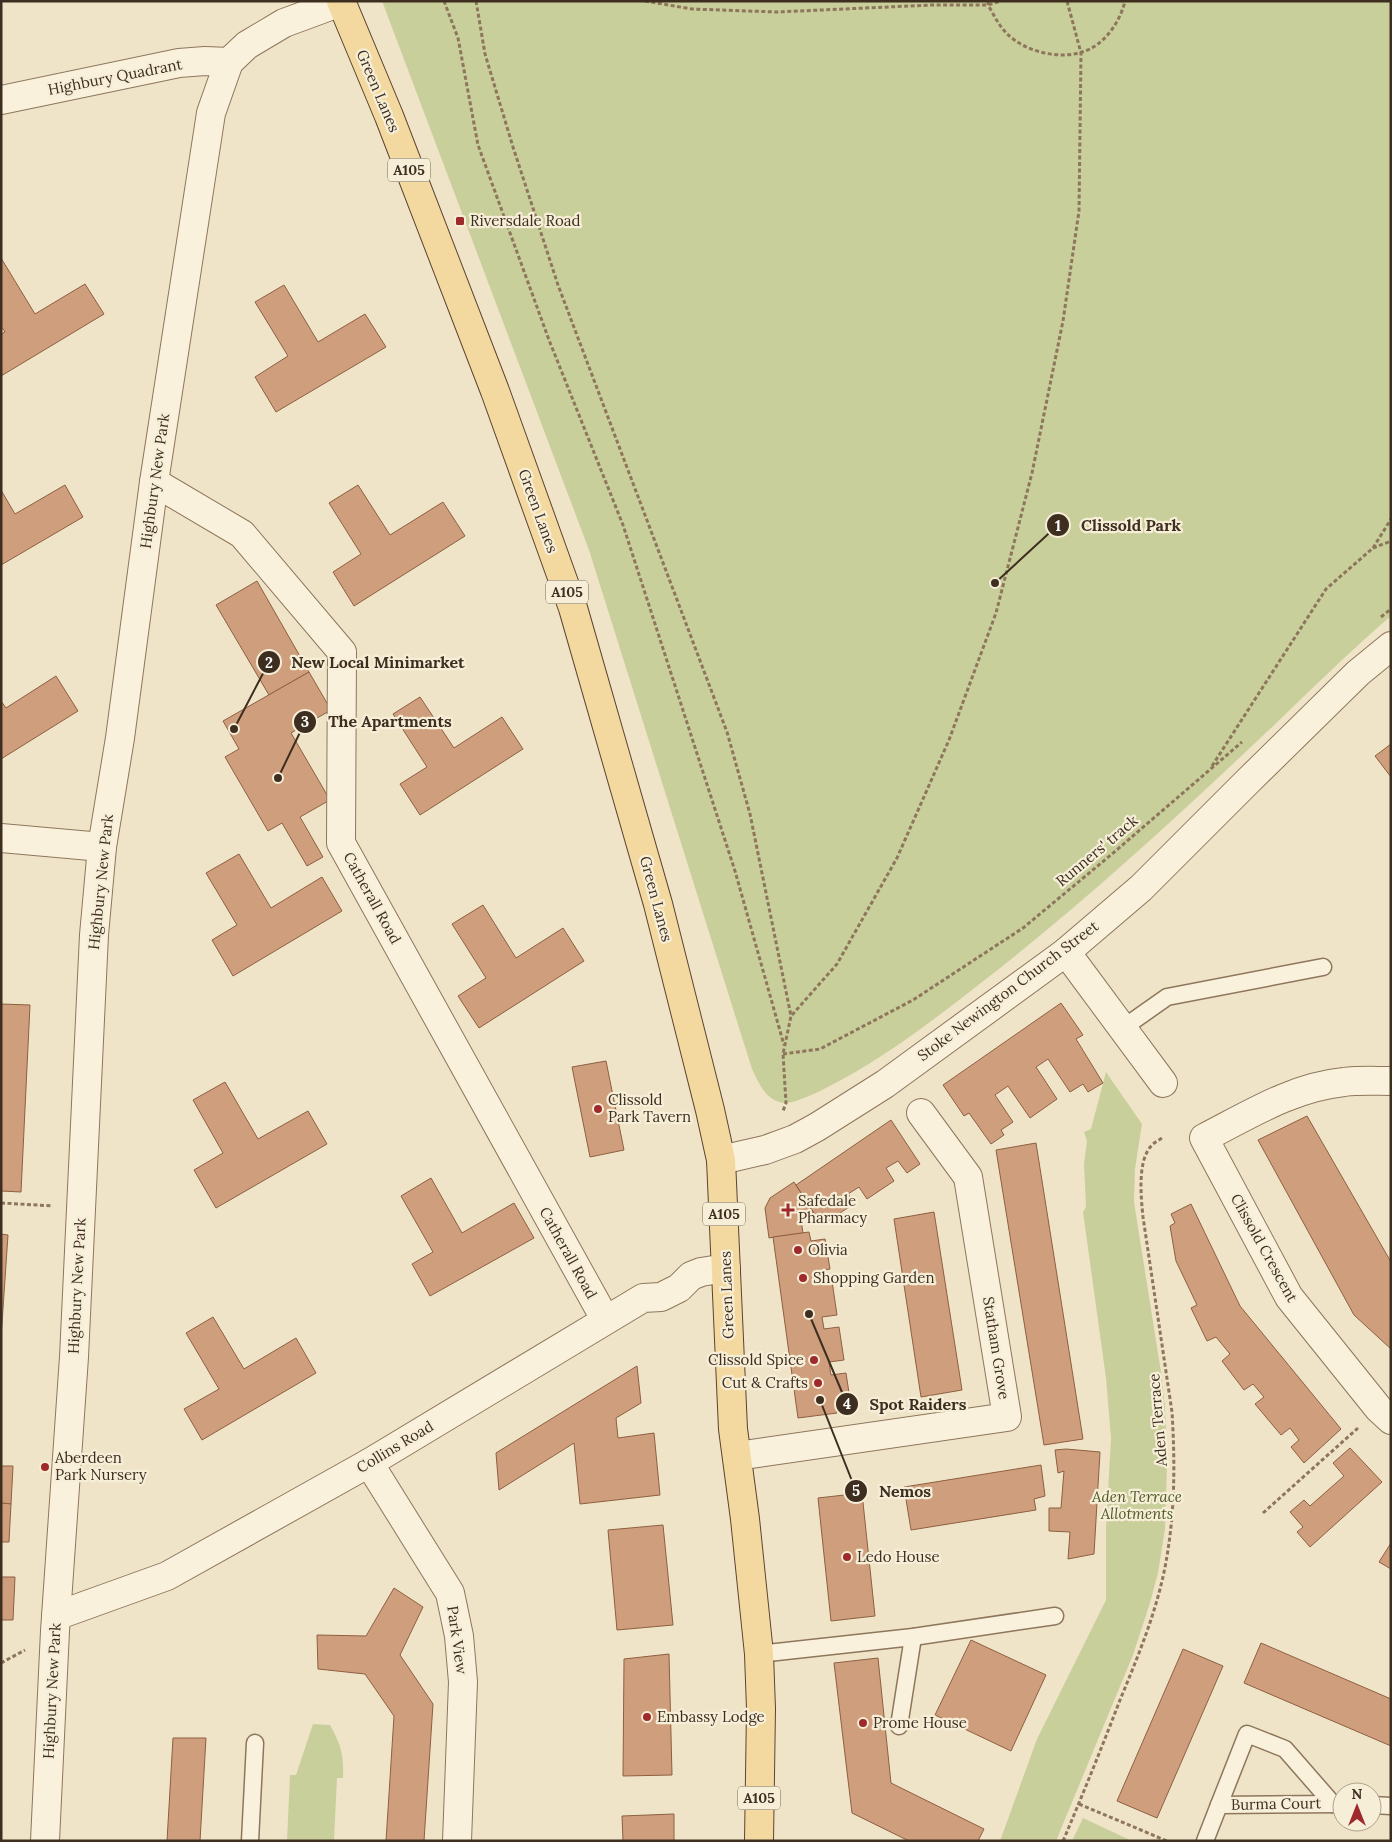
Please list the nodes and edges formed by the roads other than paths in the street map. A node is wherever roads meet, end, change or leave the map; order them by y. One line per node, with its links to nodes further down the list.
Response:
1 (341, 1): 2 (street, Highbury New Park); 14 (main road, Green Lanes / A105)
2 (228, 62): 3 (street, Highbury Quadrant); 4 (street, Highbury New Park)
3 (1, 100)
4 (154, 482): 7 (street, Highbury New Park); 16 (street, Catherall Road)
5 (1390, 649): 8 (street, Stoke Newington Church Street)
6 (1, 838): 7 (street)
7 (102, 847): 20 (street, Highbury New Park)
8 (1066, 952): 10 (street); 14 (street, Stoke Newington Church Street)
9 (1323, 967): 10 (lane)
10 (1123, 1028): 12 (street)
11 (1391, 1081): 17 (street, Clissold Crescent)
12 (1163, 1082)
13 (921, 1113): 18 (street, Statham Grove)
14 (721, 1160): 15 (main road, Green Lanes / A105)
15 (726, 1268): 16 (street, Collins Road); 18 (main road, Green Lanes / A105)
16 (605, 1320): 19 (street, Collins Road)
17 (1385, 1414)
18 (738, 1456): 23 (main road, Green Lanes / A105)
19 (369, 1463): 20 (street, Collins Road); 31 (street, Park View)
20 (56, 1616): 29 (street, Highbury New Park)
21 (1055, 1616): 22 (lane)
22 (913, 1636): 23 (lane); 24 (lane)
23 (759, 1654): 32 (main road, Green Lanes / A105)
24 (899, 1726)
25 (255, 1743): 30 (lane)
26 (1332, 1798): 28 (lane)
27 (1332, 1804): 28 (lane, Burma Court)
28 (1219, 1805): 33 (lane, Burma Court)
29 (46, 1841)
30 (250, 1841)
31 (457, 1841)
32 (759, 1841)
33 (1204, 1841)

